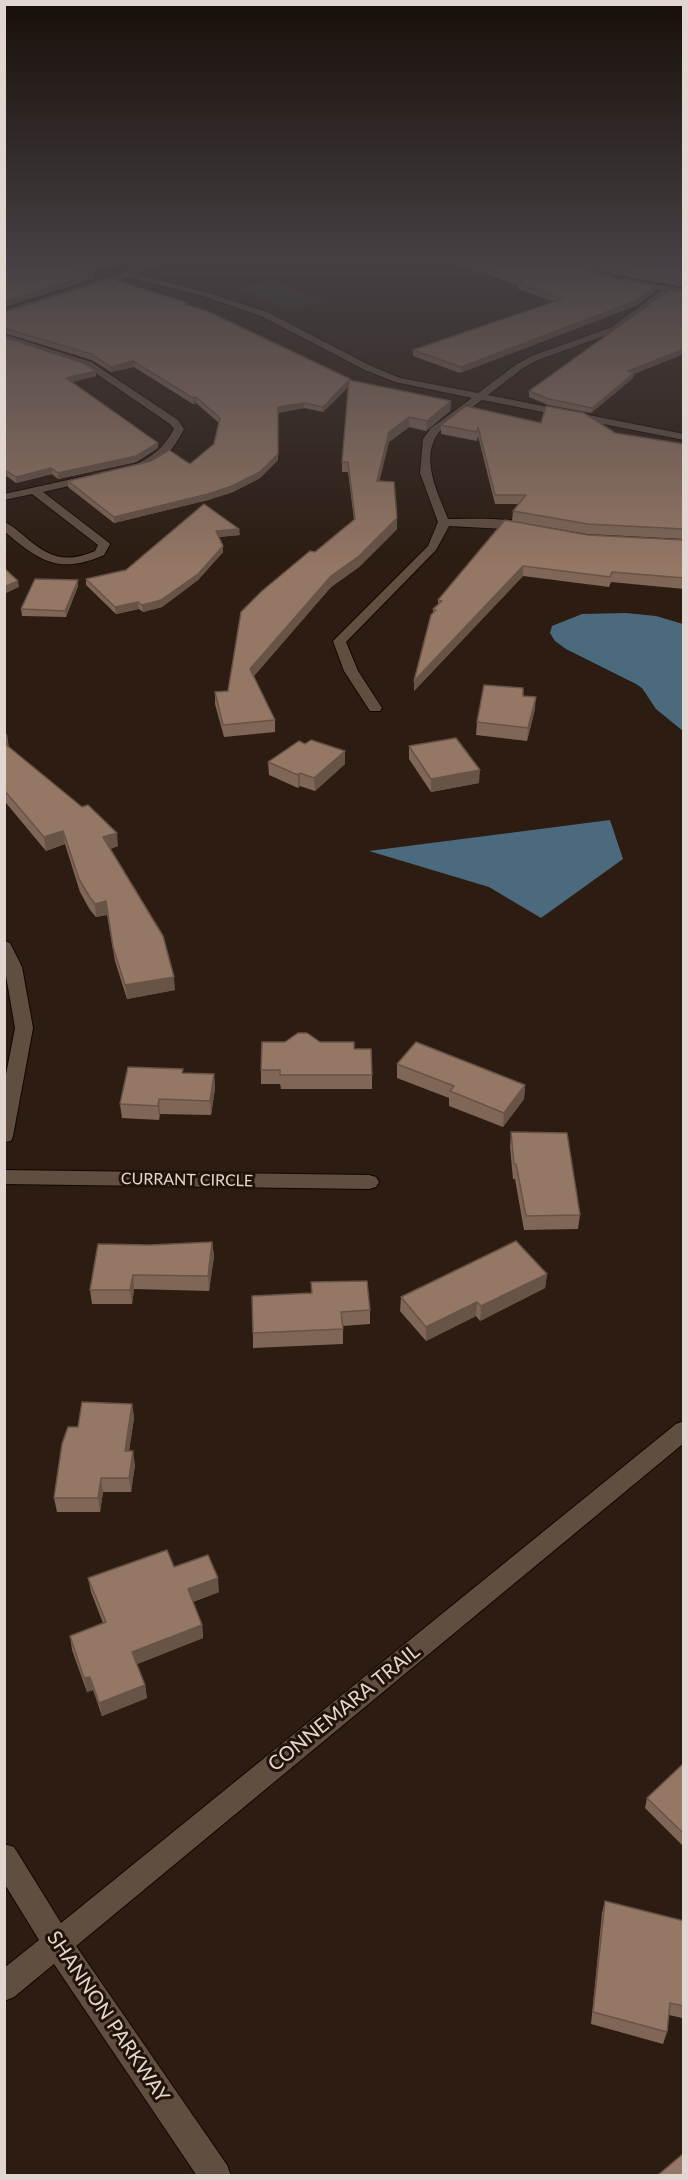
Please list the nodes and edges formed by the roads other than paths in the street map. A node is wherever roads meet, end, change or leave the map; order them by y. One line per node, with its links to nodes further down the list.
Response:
1 (91, 366): 6 (street)
2 (365, 366): 4 (street)
3 (521, 366): 4 (street)
4 (477, 397): 5 (street); 10 (street)
5 (684, 437)
6 (128, 470)
7 (104, 475): 8 (street)
8 (34, 490): 9 (street); 11 (street)
9 (4, 497)
10 (444, 522): 12 (street); 13 (street)
11 (4, 525)
12 (540, 530)
13 (375, 708)
14 (4, 946): 15 (street)
15 (4, 1136)
16 (4, 1178): 17 (street, CURRANT CIRCLE)
17 (369, 1182)
18 (684, 1430): 20 (street, CONNEMARA TRAIL)
19 (4, 1857): 20 (street, SHANNON PARKWAY)
20 (57, 1943): 21 (street, CONNEMARA TRAIL); 22 (street, SHANNON PARKWAY)
21 (4, 1987)
22 (216, 2175)

